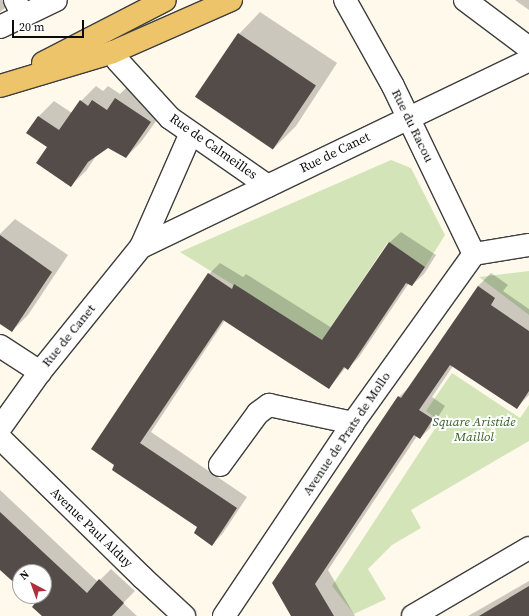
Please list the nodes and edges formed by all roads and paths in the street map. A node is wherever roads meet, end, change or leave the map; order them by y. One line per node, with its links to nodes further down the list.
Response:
1 (56, 0): 6 (street)
2 (231, 0): 9 (main road)
3 (346, 0): 12 (street, Rue du Racou)
4 (465, 0): 8 (street)
5 (152, 3): 11 (main road)
6 (19, 8): 7 (street)
7 (0, 27)
8 (529, 48)
9 (112, 52): 11 (main road); 13 (street, Rue de Calmeilles)
10 (529, 60): 12 (street, Rue de Canet)
11 (0, 86)
12 (408, 118): 14 (street, Rue de Canet); 17 (street, Rue du Racou)
13 (192, 133): 14 (street, Rue de Calmeilles); 16 (street, Rue de Canet)
14 (268, 186): 16 (street, Rue de Canet)
15 (529, 245): 17 (street)
16 (141, 247): 19 (street, Rue de Canet)
17 (474, 254): 20 (street, Avenue de Prats de Mollo)
18 (0, 346): 19 (street)
19 (40, 372): 21 (street, Rue de Canet)
20 (354, 423): 23 (street); 26 (street, Avenue de Prats de Mollo)
21 (0, 428)
22 (0, 438): 25 (street, Avenue Paul Alduy)
23 (220, 465)
24 (529, 548): 27 (street)
25 (184, 616)
26 (224, 616)
27 (412, 616)

